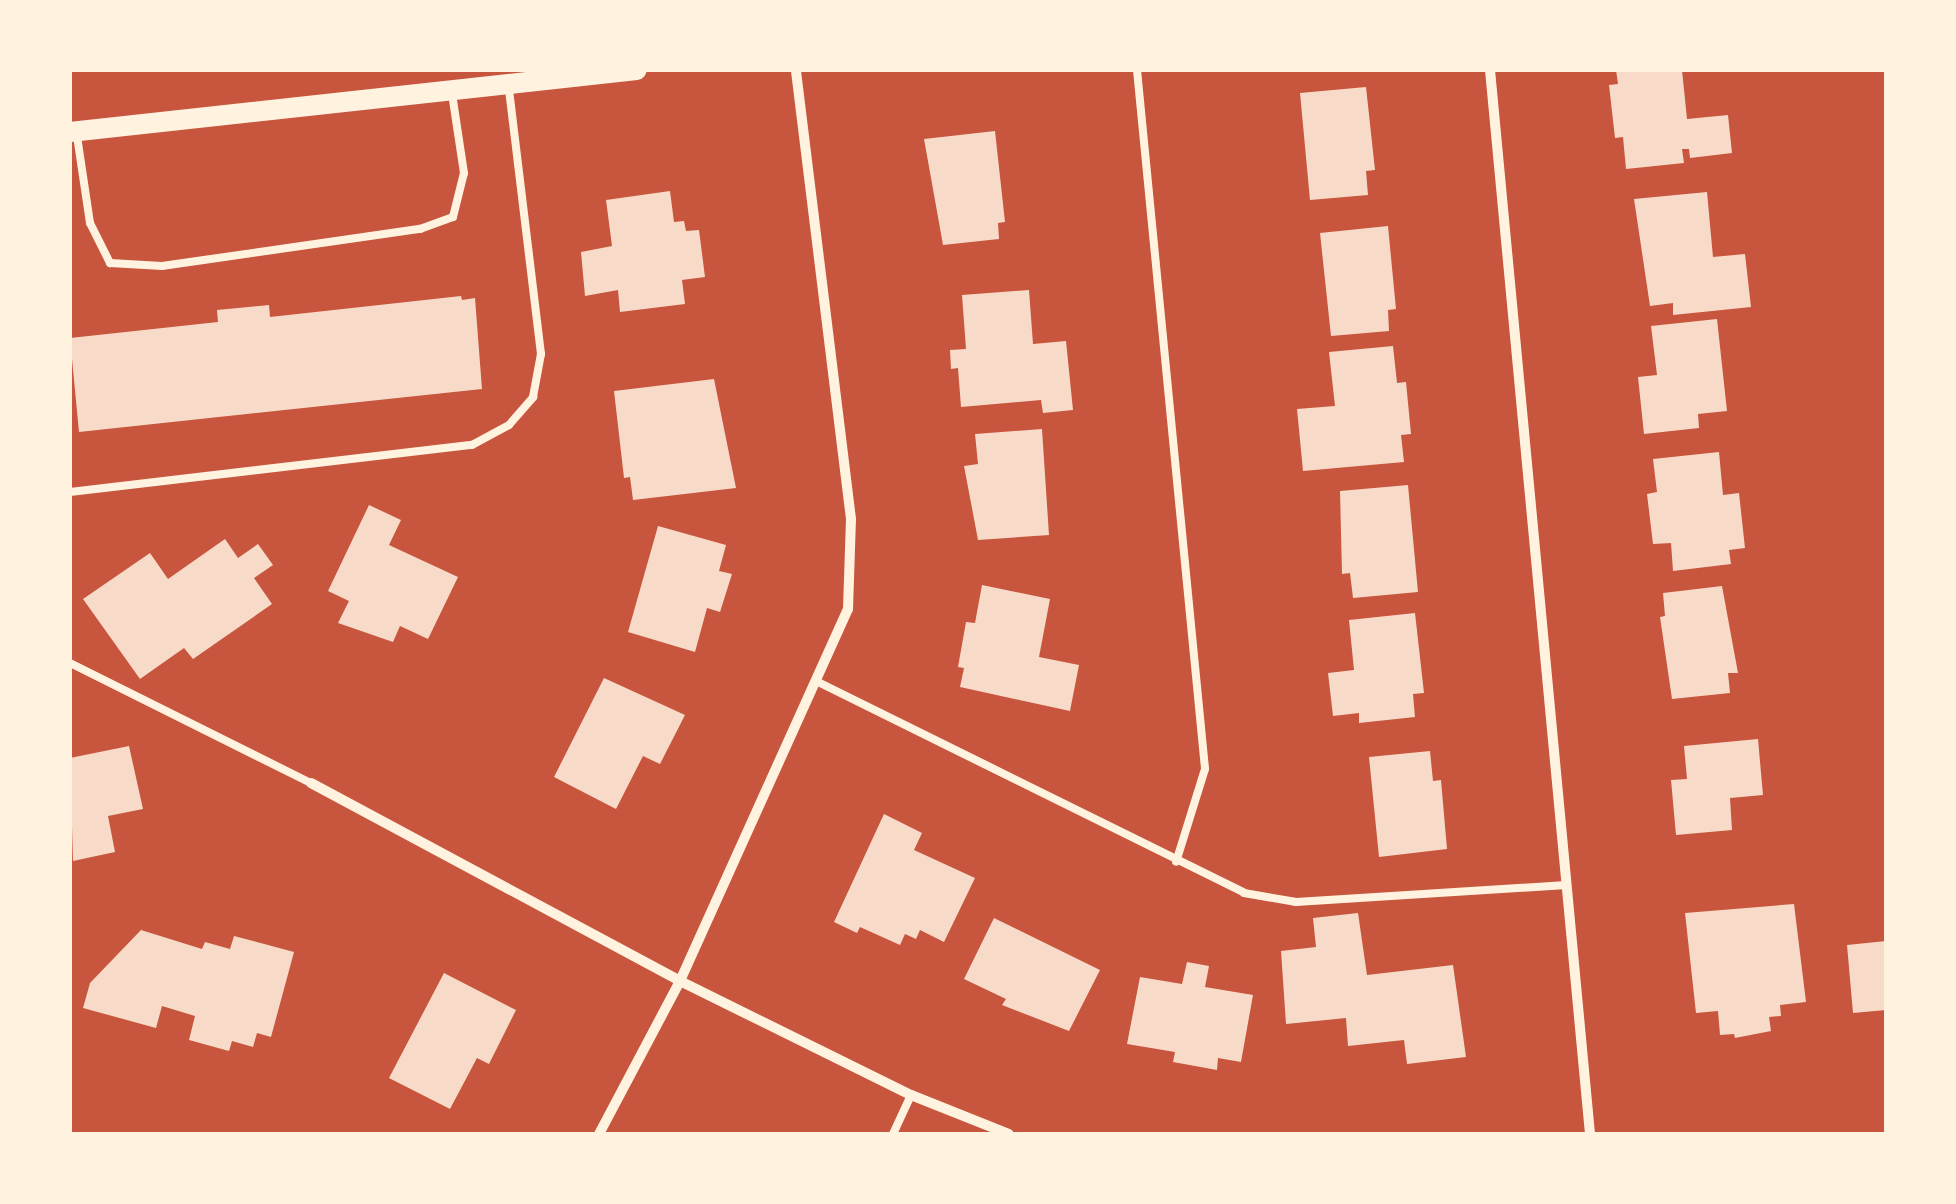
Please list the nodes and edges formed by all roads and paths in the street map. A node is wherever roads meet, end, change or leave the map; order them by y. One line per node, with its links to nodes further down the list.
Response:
1 (637, 70): 5 (main road)
2 (796, 70): 10 (street)
3 (1137, 70): 12 (lane)
4 (1490, 70): 13 (street)
5 (508, 86): 6 (main road); 8 (lane)
6 (452, 91): 7 (main road); 7 (lane)
7 (73, 131)
8 (70, 492)
9 (70, 663): 11 (lane)
10 (818, 682): 12 (lane); 14 (street)
11 (312, 782): 14 (street)
12 (1176, 862): 13 (lane)
13 (1566, 884): 19 (street)
14 (680, 980): 15 (street); 16 (street)
15 (911, 1095): 17 (lane); 18 (street)
16 (598, 1134)
17 (893, 1134)
18 (1008, 1134)
19 (1590, 1134)

